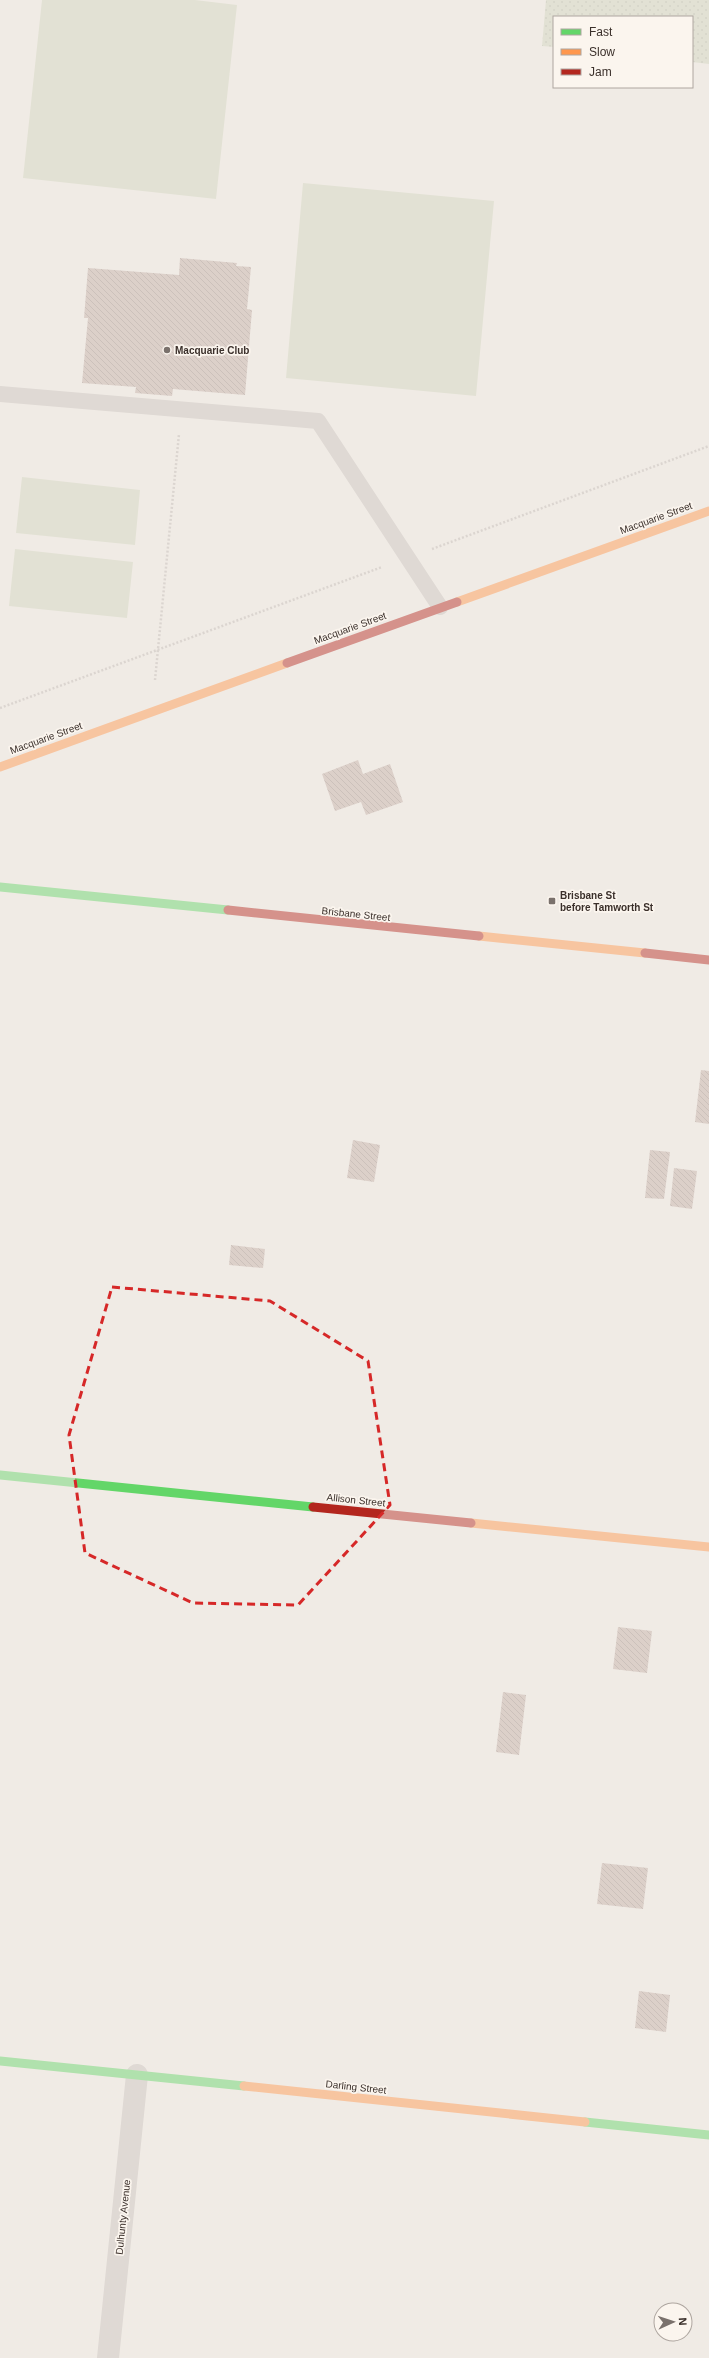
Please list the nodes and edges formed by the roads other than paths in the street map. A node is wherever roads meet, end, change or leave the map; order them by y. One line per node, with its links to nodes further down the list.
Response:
1 (0, 394): 3 (lane)
2 (709, 511): 3 (street, Macquarie Street)
3 (440, 607): 4 (street, Macquarie Street)
4 (0, 767)
5 (0, 888): 6 (street, Brisbane Street)
6 (709, 960)
7 (0, 1475): 8 (street, Allison Street)
8 (709, 1547)
9 (0, 2061): 10 (street, Darling Street)
10 (137, 2075): 11 (street, Darling Street); 12 (street, Dulhunty Avenue)
11 (709, 2135)
12 (108, 2358)

